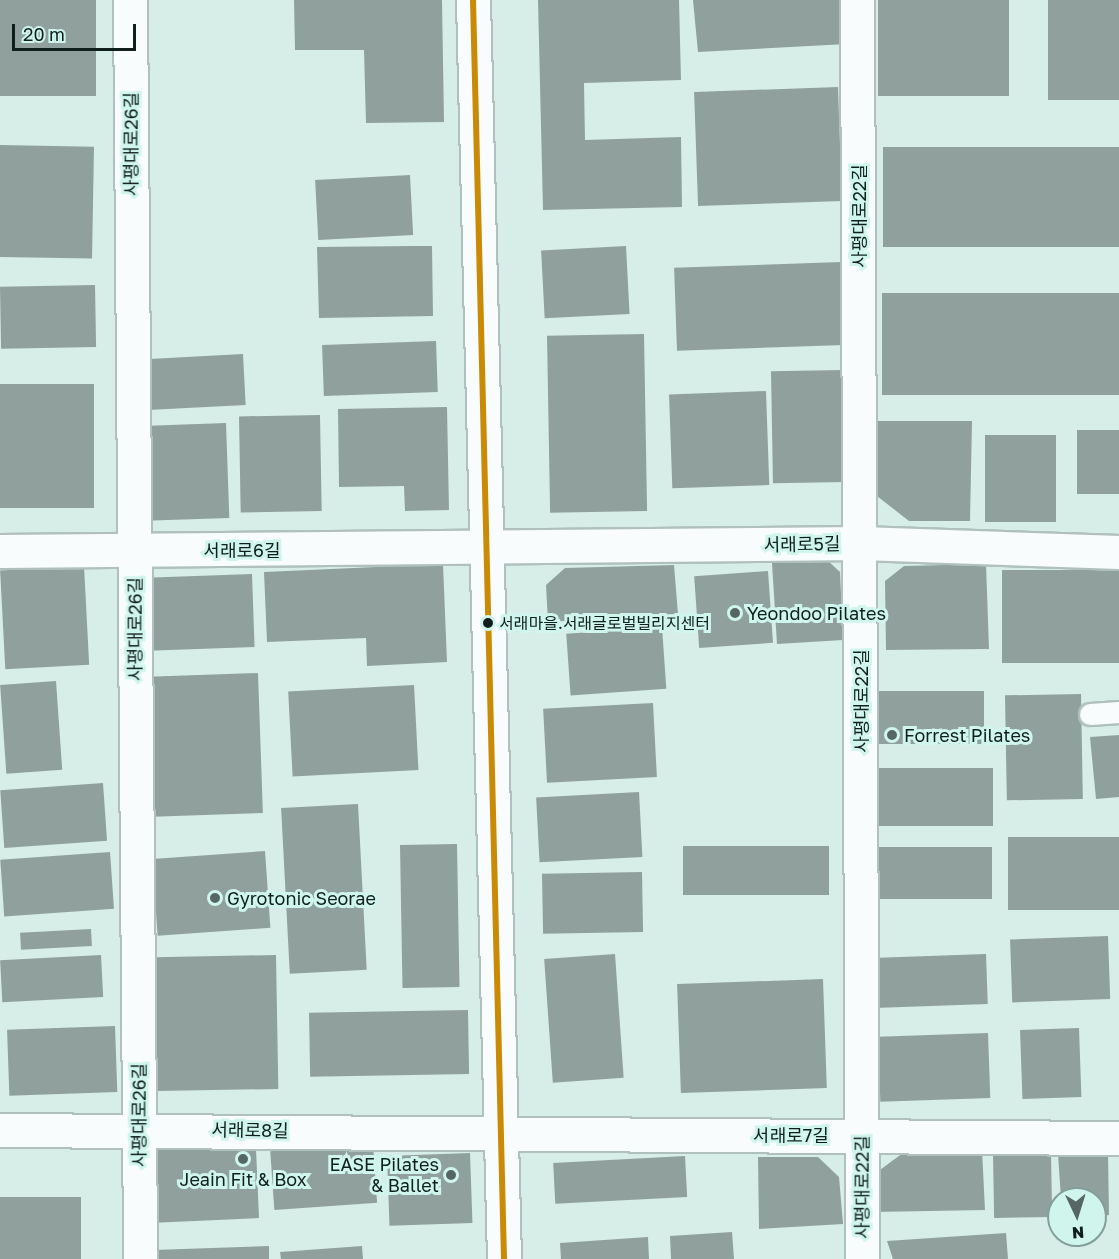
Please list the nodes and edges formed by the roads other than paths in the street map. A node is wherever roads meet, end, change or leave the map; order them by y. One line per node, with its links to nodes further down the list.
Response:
1 (130, 0): 7 (street, 사평대로26길)
2 (473, 0): 5 (street)
3 (857, 0): 4 (street, 사평대로22길)
4 (861, 543): 5 (street, 서래로5길); 8 (street, 서래로5길); 14 (street, 사평대로22길)
5 (485, 548): 7 (street, 서래로6길); 13 (street)
6 (0, 551): 7 (street, 서래로6길)
7 (135, 551): 11 (street, 사평대로26길)
8 (1119, 552)
9 (1119, 712): 10 (lane)
10 (1090, 714)
11 (139, 1129): 12 (street, 서래로8길); 13 (street, 서래로8길); 16 (street, 사평대로26길)
12 (0, 1131)
13 (499, 1132): 14 (street, 서래로7길); 17 (street)
14 (862, 1136): 15 (street, 서래로7길); 18 (street, 사평대로22길)
15 (1119, 1138)
16 (140, 1259)
17 (504, 1259)
18 (862, 1259)

